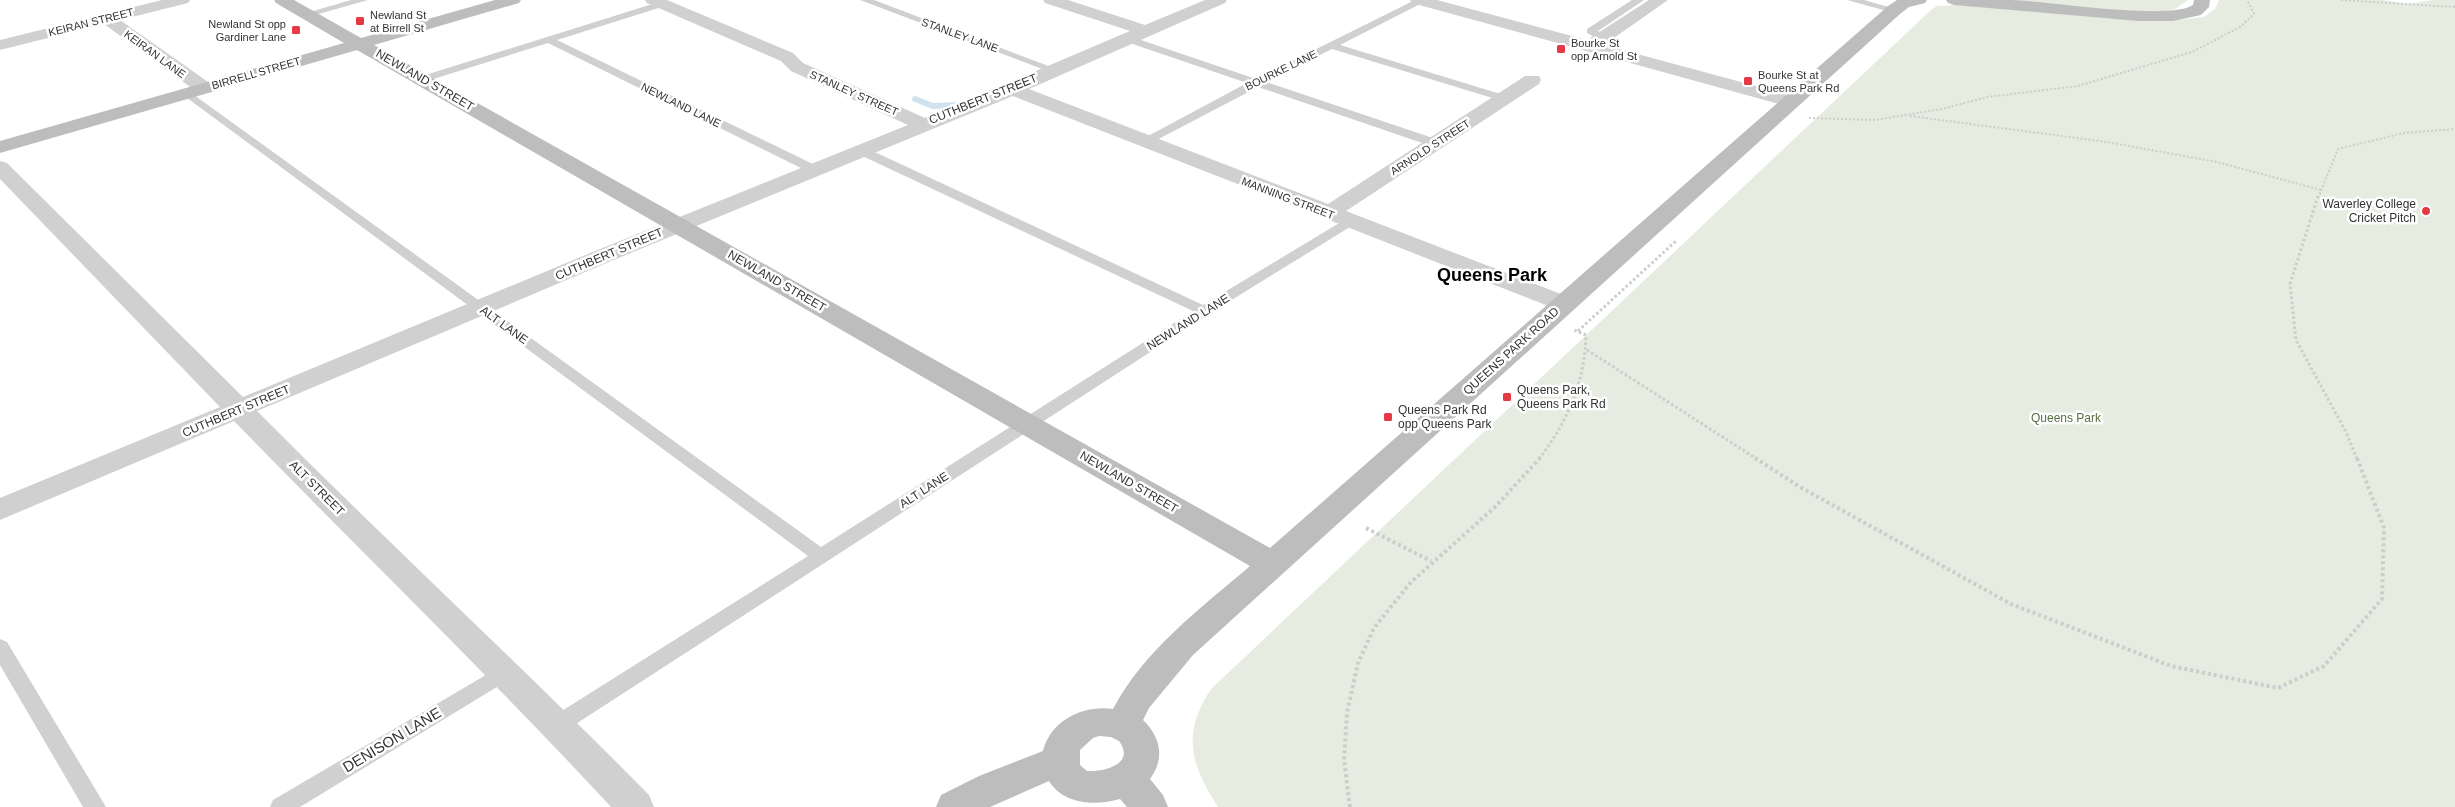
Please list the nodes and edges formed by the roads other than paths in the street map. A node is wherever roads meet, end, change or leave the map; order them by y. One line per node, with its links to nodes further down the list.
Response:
1 (182, 0): 18 (street, KEIRAN STREET)
2 (282, 0): 17 (street, NEWLAND STREET)
3 (363, 0): 17 (lane)
4 (513, 0): 22 (street, BIRRELL STREET)
5 (865, 0): 26 (lane, STANLEY LANE)
6 (1051, 0): 19 (street)
7 (1219, 0): 19 (street, CUTHBERT STREET)
8 (1419, 0): 21 (street); 24 (lane, BOURKE LANE)
9 (1639, 0): 21 (lane)
10 (1660, 0): 21 (street)
11 (1852, 0): 16 (lane)
12 (1919, 0): 16 (street, QUEENS PARK ROAD)
13 (1954, 0): 14 (street)
14 (2202, 0)
15 (658, 2): 20 (lane); 25 (street, STANLEY STREET)
16 (1894, 10): 34 (street, QUEENS PARK ROAD)
17 (308, 14): 22 (street, NEWLAND STREET)
18 (107, 19): 23 (street, KEIRAN STREET); 31 (street, KEIRAN LANE)
19 (1134, 34): 26 (street, CUTHBERT STREET); 29 (lane)
20 (549, 40): 27 (lane); 41 (lane, NEWLAND LANE)
21 (1596, 42): 34 (street)
22 (361, 44): 27 (street, NEWLAND STREET); 31 (street, BIRRELL STREET)
23 (0, 45)
24 (1332, 46): 29 (lane, BOURKE LANE); 32 (lane)
25 (787, 57): 33 (street, STANLEY STREET); 35 (street, STANLEY STREET)
26 (1054, 70): 30 (street, CUTHBERT STREET)
27 (423, 79): 44 (street, NEWLAND STREET)
28 (1532, 80): 32 (street, ARNOLD STREET)
29 (1256, 83): 36 (lane, BOURKE LANE); 37 (lane)
30 (1011, 89): 35 (street, CUTHBERT STREET); 36 (street, MANNING STREET)
31 (195, 91): 38 (street, BIRRELL STREET); 46 (lane, ALT LANE)
32 (1503, 98): 37 (street, ARNOLD STREET)
33 (900, 101)
34 (1790, 101): 45 (street, QUEENS PARK ROAD)
35 (923, 124): 39 (street, CUTHBERT STREET)
36 (1143, 142): 42 (street, MANNING STREET)
37 (1435, 143): 42 (street, ARNOLD STREET)
38 (0, 147)
39 (860, 150): 41 (street, CUTHBERT STREET); 47 (lane)
40 (0, 167): 48 (street, ALT STREET)
41 (813, 169): 44 (street, CUTHBERT STREET)
42 (1329, 213): 43 (street, MANNING STREET)
43 (1351, 222): 45 (street, MANNING STREET); 47 (lane, NEWLAND LANE)
44 (680, 225): 46 (street, CUTHBERT STREET); 49 (street, NEWLAND STREET)
45 (1564, 304): 52 (street, QUEENS PARK ROAD)
46 (480, 308): 48 (street, CUTHBERT STREET); 51 (lane, ALT LANE)
47 (1204, 311): 49 (lane, NEWLAND LANE)
48 (239, 409): 50 (street, CUTHBERT STREET); 54 (street, ALT STREET)
49 (1027, 424): 51 (lane, ALT LANE); 52 (street, NEWLAND STREET)
50 (0, 510)
51 (821, 556): 56 (lane, ALT LANE)
52 (1271, 563): 55 (street, QUEENS PARK ROAD)
53 (0, 647): 59 (lane)
54 (503, 673): 56 (street, ALT STREET); 60 (lane, DENISON LANE)
55 (1123, 724): 57 (street); 58 (street)
56 (557, 725): 61 (street, ALT STREET)
57 (1059, 761): 58 (street); 62 (street)
58 (1138, 793)
59 (95, 807)
60 (281, 807)
61 (635, 807)
62 (955, 807)

